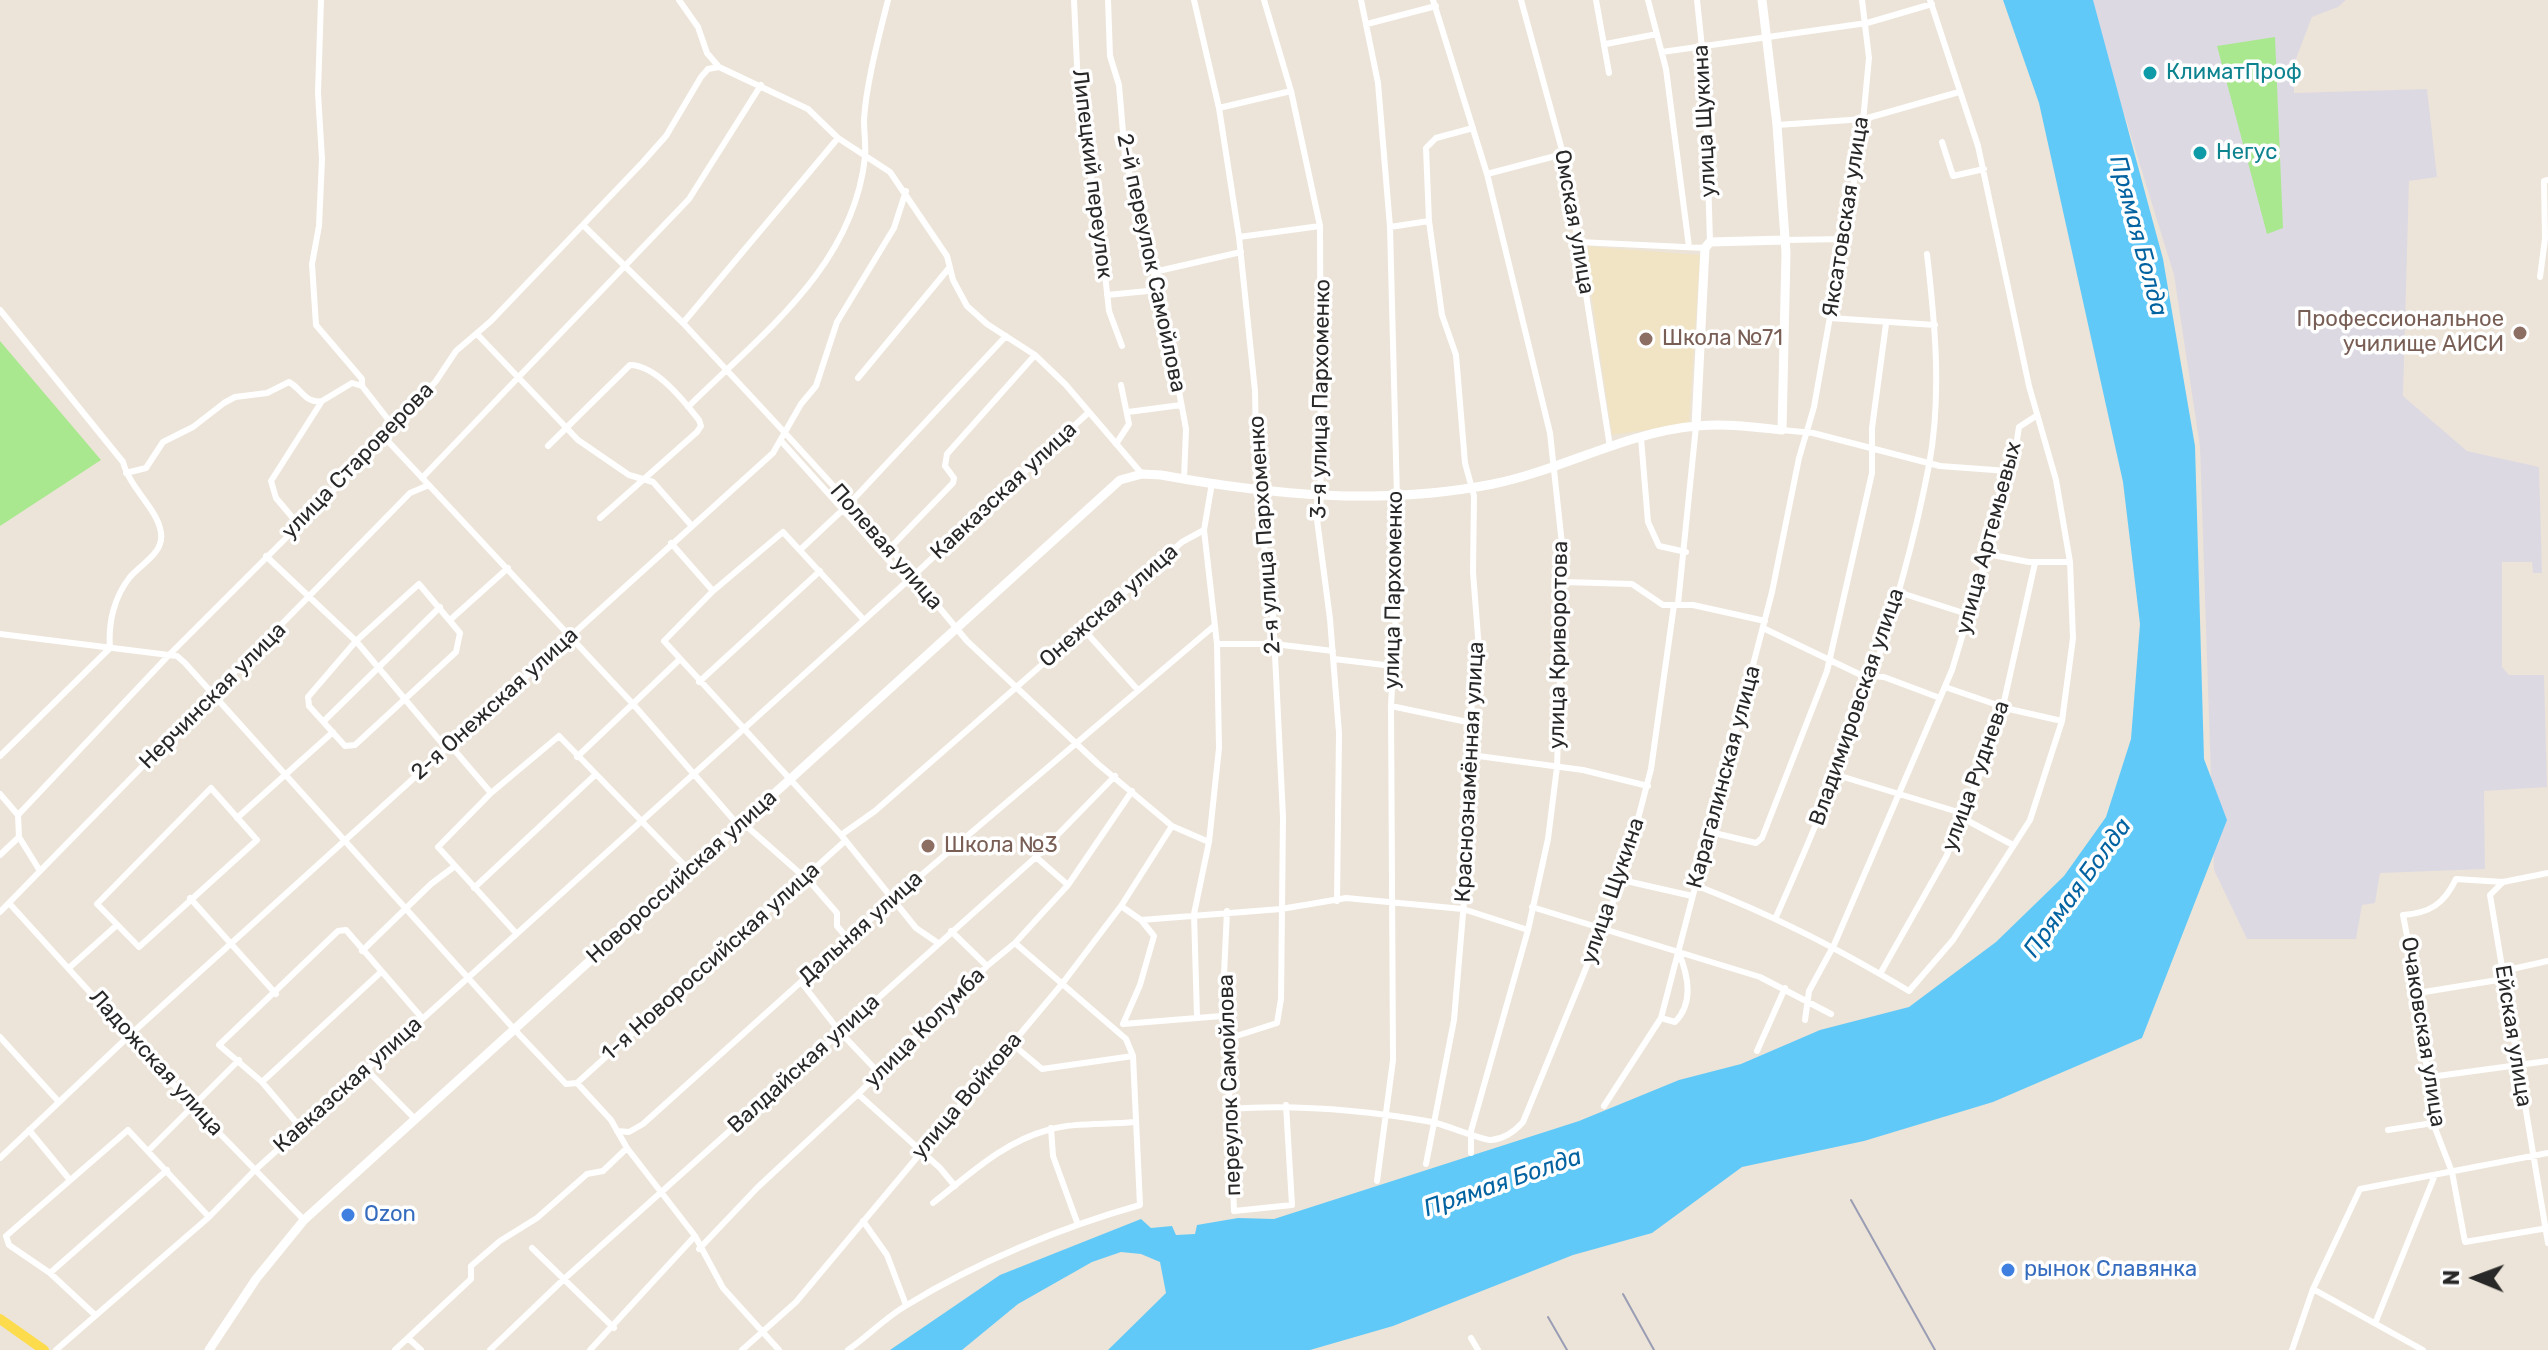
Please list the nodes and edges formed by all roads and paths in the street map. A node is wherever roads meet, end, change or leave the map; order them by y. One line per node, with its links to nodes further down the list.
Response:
1 (321, 0): 72 (street)
2 (679, 0): 24 (street)
3 (888, 0): 36 (street)
4 (1074, 0): 58 (street, Липецкий переулок)
5 (1108, 0): 55 (street, 2-й переулок Самойлова)
6 (1194, 0): 29 (street, 2-я улица Пархоменко)
7 (1264, 0): 27 (street, 3-я улица Пархоменко)
8 (1361, 0): 18 (street, улица Пархоменко)
9 (1521, 0): 35 (street, Омская улица)
10 (1596, 0): 21 (street)
11 (1648, 0): 19 (street)
12 (1697, 0): 22 (street, улица Щукина)
13 (1762, 0): 20 (street)
14 (1862, 0): 17 (street, Яксатовская улица)
15 (1931, 2): 17 (street); 28 (street, улица Артемьевых)
16 (1434, 3): 18 (street); 32 (street, улица Криворотова)
17 (1867, 23): 20 (street); 30 (street, Яксатовская улица)
18 (1367, 24): 44 (street, улица Пархоменко)
19 (1657, 34): 21 (street); 23 (street)
20 (1768, 39): 22 (street); 31 (street)
21 (1606, 44): 25 (street)
22 (1702, 48): 23 (street); 49 (street, улица Щукина)
23 (1662, 52): 50 (street)
24 (719, 67): 26 (street); 42 (street, улица Староверова)
25 (1609, 73)
26 (761, 85): 33 (street); 53 (street)
27 (1291, 91): 29 (street); 43 (street, 3-я улица Пархоменко)
28 (1959, 92): 30 (street); 37 (street, улица Артемьевых)
29 (1219, 108): 45 (street, 2-я улица Пархоменко)
30 (1864, 119): 31 (street); 46 (street, Яксатовская улица)
31 (1777, 125): 47 (street)
32 (1473, 128): 38 (street, улица Криворотова); 41 (street, Краснознамённая улица)
33 (838, 138): 36 (street); 61 (street)
34 (1942, 142): 37 (street)
35 (1563, 154): 38 (street); 48 (street, Омская улица)
36 (865, 158): 40 (street); 68 (street)
37 (1984, 169): 78 (street, улица Артемьевых)
38 (1487, 174): 93 (street, улица Криворотова)
39 (2548, 180): 56 (street)
40 (906, 191): 54 (street); 84 (street, 2-я Онежская улица)
41 (1429, 221): 44 (street); 102 (street, Краснознамённая улица)
42 (584, 226): 53 (street, Полевая улица); 64 (street, улица Староверова)
43 (1320, 226): 45 (street); 104 (street, 3-я улица Пархоменко)
44 (1390, 227): 105 (street, улица Пархоменко)
45 (1239, 237): 51 (street, 2-я улица Пархоменко)
46 (1844, 239): 47 (street); 60 (street, Яксатовская улица)
47 (1785, 240): 49 (street); 82 (street)
48 (1579, 242): 50 (street); 90 (street, Омская улица)
49 (1708, 245): 50 (street); 79 (street, улица Щукина)
50 (1689, 247)
51 (1241, 252): 55 (street); 103 (street, 2-я улица Пархоменко)
52 (1927, 254): 63 (street, Владимировская улица)
53 (624, 266): 61 (street, Полевая улица); 70 (street)
54 (949, 268): 65 (street); 69 (street)
55 (1154, 272): 57 (street, 2-й переулок Самойлова)
56 (2540, 277)
57 (1158, 290): 58 (street); 74 (street, 2-й переулок Самойлова)
58 (1107, 295): 66 (street, Липецкий переулок)
59 (0, 310): 95 (street)
60 (1830, 318): 62 (street); 83 (street, Яксатовская улица)
61 (683, 323): 68 (street, Полевая улица)
62 (1886, 324): 63 (street); 91 (street)
63 (1935, 325): 92 (street, Владимировская улица)
64 (477, 334): 70 (street); 80 (street, улица Староверова)
65 (1006, 336): 67 (street); 106 (street)
66 (1122, 346)
67 (1035, 355): 76 (street); 112 (street)
68 (726, 369): 75 (street); 84 (street, Полевая улица)
69 (858, 378)
70 (518, 379): 81 (street); 97 (street)
71 (1121, 385): 77 (street)
72 (362, 386): 73 (street); 80 (street)
73 (322, 401): 95 (street); 108 (street)
74 (1181, 405): 77 (street); 99 (street, 2-й переулок Самойлова)
75 (688, 407): 81 (street); 98 (street)
76 (1089, 412): 88 (street); 121 (street, Кавказская улица)
77 (1128, 412): 88 (street)
78 (2036, 416): 94 (street, улица Артемьевых); 117 (street)
79 (1696, 426): 82 (street); 86 (street); 114 (street, улица Щукина)
80 (394, 427): 85 (street, улица Староверова)
81 (564, 428): 89 (street); 98 (street)
82 (1782, 430): 83 (street)
83 (1806, 432): 91 (street); 131 (street, Карагалинская улица)
84 (786, 434): 87 (street, 2-я Онежская улица); 106 (street, Полевая улица)
85 (385, 438): 97 (street); 108 (street, улица Староверова)
86 (1641, 438): 90 (street); 114 (street)
87 (782, 442): 106 (street); 109 (street, 2-я Онежская улица)
88 (1116, 444): 96 (street)
89 (548, 446)
90 (1610, 447): 93 (street)
91 (1871, 448): 92 (street); 144 (street)
92 (1929, 464): 94 (street); 124 (street, Владимировская улица)
93 (1553, 467): 102 (street); 122 (street, улица Криворотова)
94 (2008, 471): 115 (street, улица Артемьевых)
95 (126, 473): 140 (street)
96 (1142, 474): 99 (street); 133 (street, Новороссийская улица)
97 (422, 478): 101 (street)
98 (646, 479): 107 (street); 109 (street)
99 (1184, 479): 100 (street)
100 (1212, 483): 103 (street); 110 (street)
101 (429, 485): 119 (street); 125 (street, Нерчинская улица)
102 (1471, 488): 105 (street); 160 (street, Краснознамённая улица)
103 (1257, 491): 104 (street); 139 (street, 2-я улица Пархоменко)
104 (1318, 495): 105 (street); 141 (street, 3-я улица Пархоменко)
105 (1397, 498): 146 (street, улица Пархоменко)
106 (846, 506): 112 (street, Полевая улица); 113 (street); 121 (street)
107 (600, 518)
108 (298, 524): 116 (street, улица Староверова)
109 (691, 525): 111 (street, 2-я Онежская улица)
110 (1204, 530): 132 (street); 134 (street, Онежская улица)
111 (671, 543): 123 (street); 136 (street, 2-я Онежская улица)
112 (890, 548): 121 (street, Полевая улица)
113 (801, 549): 120 (street); 123 (street)
114 (1686, 552): 126 (street, улица Щукина)
115 (1987, 554): 118 (street); 128 (street, улица Артемьевых)
116 (266, 556): 125 (street); 142 (street, улица Староверова)
117 (2070, 562): 118 (street); 159 (street)
118 (2035, 563): 157 (street, улица Руднева)
119 (508, 568): 129 (street); 136 (street)
120 (820, 571): 130 (street); 148 (street)
121 (910, 578): 130 (street, Кавказская улица); 133 (street, Полевая улица)
122 (1564, 582): 126 (street); 168 (street, улица Криворотова)
123 (713, 591): 143 (street)
124 (1898, 592): 128 (street); 147 (street, Владимировская улица)
125 (309, 599): 137 (street); 152 (street, Нерчинская улица)
126 (1676, 605): 131 (street); 175 (street, улица Щукина)
127 (440, 607): 129 (street); 137 (street); 145 (street)
128 (1970, 615): 150 (street, улица Артемьевых)
129 (450, 620): 154 (street)
130 (864, 620): 161 (street, Кавказская улица)
131 (1764, 624): 144 (street); 186 (street, Карагалинская улица)
132 (1214, 626): 138 (street); 151 (street, Дальняя улица)
133 (957, 629): 149 (street, Полевая улица); 174 (street, Новороссийская улица)
134 (1085, 631): 149 (street, Онежская улица); 151 (street)
135 (0, 634): 140 (street)
136 (570, 636): 155 (street); 164 (street, 2-я Онежская улица)
137 (356, 641): 145 (street); 158 (street)
138 (1217, 644): 139 (street); 190 (street)
139 (1274, 644): 141 (street); 213 (street, 2-я улица Пархоменко)
140 (110, 648): 142 (street); 166 (street)
141 (1334, 655): 146 (street); 207 (street, 3-я улица Пархоменко)
142 (168, 656): 152 (street); 180 (street, улица Староверова)
143 (679, 660): 148 (street); 155 (street)
144 (1829, 660): 147 (street); 186 (street)
145 (377, 665): 154 (street); 158 (street)
146 (1393, 666): 156 (street, улица Пархоменко)
147 (1872, 676): 153 (street); 171 (street, Владимировская улица)
148 (699, 682): 161 (street)
149 (1015, 687): 163 (street, Полевая улица); 188 (street, 1-я Новороссийская улица)
150 (1945, 687): 153 (street, улица Артемьевых); 157 (street)
151 (1137, 689): 163 (street, Дальняя улица)
152 (212, 696): 172 (street); 196 (street, Нерчинская улица)
153 (1940, 698): 179 (street, улица Артемьевых)
154 (405, 699): 162 (street); 164 (street)
155 (633, 704): 167 (street); 169 (street)
156 (1391, 706): 160 (street); 208 (street, улица Пархоменко)
157 (2004, 707): 159 (street); 181 (street, улица Руднева)
158 (324, 721): 162 (street)
159 (2062, 721): 191 (street)
160 (1472, 723): 165 (street, Краснознамённая улица)
161 (741, 729): 169 (street, Кавказская улица); 174 (street)
162 (333, 732): 172 (street)
163 (1075, 741): 173 (street, Полевая улица); 206 (street, Дальняя улица)
164 (448, 746): 177 (street); 189 (street, 2-я Онежская улица)
165 (1471, 755): 168 (street); 214 (street, Краснознамённая улица)
166 (0, 756)
167 (577, 757): 170 (street); 177 (street)
168 (1557, 767): 175 (street); 211 (street, улица Криворотова)
169 (694, 772): 183 (street, Кавказская улица); 184 (street)
170 (595, 775): 183 (street); 203 (street)
171 (1837, 775): 179 (street); 218 (street, Владимировская улица)
172 (284, 776): 182 (street); 189 (street)
173 (1115, 776): 176 (street, Полевая улица); 193 (street, Валдайская улица)
174 (790, 780): 184 (street, Новороссийская улица); 188 (street)
175 (1648, 786): 199 (street, улица Щукина)
176 (1132, 791): 185 (street, Полевая улица); 201 (street, улица Колумба)
177 (491, 793): 194 (street)
178 (0, 794): 180 (street)
179 (1900, 795): 181 (street); 229 (street, улица Артемьевых)
180 (18, 815): 187 (street)
181 (1964, 817): 191 (street); 237 (street, улица Руднева)
182 (237, 818): 205 (street); 220 (street)
183 (640, 820): 195 (street); 224 (street, Кавказская улица)
184 (741, 824): 195 (street, Новороссийская улица); 198 (street)
185 (1172, 826): 190 (street, Полевая улица); 210 (street, улица Войкова)
186 (1710, 832): 202 (street, Карагалинская улица)
187 (19, 837): 192 (street); 196 (street)
188 (843, 838): 198 (street, 1-я Новороссийская улица); 206 (street)
189 (344, 840): 212 (street); 228 (street, 2-я Онежская улица)
190 (1209, 842): 217 (street)
191 (2013, 845): 237 (street)
192 (0, 855)
193 (1036, 857): 201 (street); 223 (street, Валдайская улица)
194 (455, 866): 203 (street); 212 (street)
195 (689, 870): 254 (street, Новороссийская улица)
196 (40, 871): 209 (street, Нерчинская улица)
197 (2548, 873): 200 (street)
198 (803, 878): 225 (street); 269 (street, 1-я Новороссийская улица)
199 (1622, 880): 204 (street); 221 (street, улица Щукина)
200 (2503, 882): 235 (street, Ейская улица); 243 (street, Очаковская улица)
201 (1068, 885): 227 (street, улица Колумба)
202 (1695, 885): 204 (street, Карагалинская улица); 218 (street)
203 (474, 888): 224 (street)
204 (1692, 896): 230 (street, Карагалинская улица)
205 (190, 898): 220 (street); 228 (street)
206 (892, 900): 225 (street, Дальняя улица); 226 (street)
207 (1337, 901): 208 (street); 213 (street)
208 (1393, 901): 214 (street); 276 (street, улица Пархоменко)
209 (9, 903): 216 (street, Нерчинская улица); 234 (street, Ладожская улица)
210 (1121, 906): 219 (street); 241 (street, улица Войкова)
211 (1532, 907): 221 (street); 222 (street, улица Криворотова)
212 (407, 909): 231 (street); 238 (street)
213 (1281, 909): 215 (street); 258 (street, 2-я улица Пархоменко)
214 (1463, 909): 222 (street); 279 (street, Краснознамённая улица)
215 (1227, 911): 217 (street); 248 (street, переулок Самойлова)
216 (0, 912)
217 (1194, 914): 219 (street); 247 (street)
218 (1776, 917): 229 (street)
219 (1141, 920): 252 (street)
220 (117, 925): 234 (street)
221 (1603, 927): 230 (street); 286 (street, улица Щукина)
222 (1528, 930): 286 (street, улица Криворотова)
223 (951, 931): 226 (street, Валдайская улица); 233 (street)
224 (516, 933): 238 (street, Кавказская улица)
225 (848, 939): 240 (street, Дальняя улица)
226 (938, 943): 255 (street, Валдайская улица)
227 (1015, 943): 233 (street, улица Колумба); 241 (street)
228 (229, 945): 244 (street); 256 (street, 2-я Онежская улица)
229 (1834, 945): 237 (street); 245 (street, улица Артемьевых)
230 (1678, 950): 242 (street); 250 (street, Карагалинская улица); 250 (street)
231 (362, 951): 236 (street); 244 (street)
232 (2548, 961): 235 (street)
233 (987, 966): 266 (street, улица Колумба)
234 (70, 967): 256 (street, Ладожская улица)
235 (2503, 971): 239 (street, Ейская улица)
236 (381, 972): 249 (street); 268 (street)
237 (1880, 974)
238 (467, 977): 249 (street, Кавказская улица); 254 (street)
239 (2504, 979): 243 (street); 264 (street, Ейская улица)
240 (801, 982): 255 (street); 285 (street, Дальняя улица)
241 (1062, 984): 253 (street); 259 (street, улица Войкова)
242 (1785, 988): 245 (street); 260 (street)
243 (2418, 993): 267 (street, Очаковская улица)
244 (276, 994): 262 (street)
245 (1805, 1001): 246 (street); 251 (street, улица Артемьевых)
246 (1831, 1014)
247 (1197, 1016): 248 (street); 252 (street)
248 (1222, 1016): 258 (street, переулок Самойлова)
249 (422, 1018): 265 (street, Кавказская улица)
250 (1661, 1018): 274 (street, Карагалинская улица)
251 (1805, 1020)
252 (1123, 1024): 253 (street)
253 (1112, 1027): 261 (street)
254 (514, 1029): 269 (street); 277 (street, Новороссийская улица)
255 (840, 1032): 266 (street); 302 (street, Валдайская улица)
256 (131, 1034): 271 (street, 2-я Онежская улица); 272 (street, Ладожская улица)
257 (0, 1037): 271 (street)
258 (1227, 1039): 275 (street, переулок Самойлова)
259 (1011, 1043): 261 (street); 288 (street, улица Войкова)
260 (1757, 1051)
261 (1133, 1056): 278 (street)
262 (239, 1060): 268 (street); 272 (street)
263 (2548, 1061): 264 (street)
264 (2518, 1066): 267 (street); 292 (street, Ейская улица)
265 (366, 1069): 277 (street); 281 (street, Кавказская улица)
266 (878, 1072): 270 (street, улица Колумба)
267 (2430, 1077): 280 (street, Очаковская улица)
268 (262, 1082): 281 (street)
269 (577, 1083): 285 (street)
270 (858, 1094): 288 (street); 312 (street, улица Колумба)
271 (59, 1102): 283 (street, 2-я Онежская улица)
272 (192, 1105): 289 (street); 296 (street, Ладожская улица)
273 (1286, 1105): 275 (street); 275 (street, переулок Самойлова); 276 (street)
274 (1604, 1106)
275 (1228, 1109)
276 (1385, 1115): 279 (street); 300 (street, улица Пархоменко)
277 (415, 1119): 305 (street, Новороссийская улица)
278 (1134, 1122): 282 (street); 307 (street)
279 (1434, 1122): 286 (street); 294 (street, Краснознамённая улица)
280 (2433, 1123): 284 (street); 297 (street, Очаковская улица)
281 (301, 1128): 296 (street, Кавказская улица)
282 (1051, 1128): 301 (street); 307 (street)
283 (29, 1130): 293 (street, 2-я Онежская улица); 299 (street)
284 (2388, 1130)
285 (617, 1131): 287 (street)
286 (1471, 1131): 290 (street, улица Криворотова)
287 (627, 1148): 302 (street); 322 (street)
288 (922, 1150): 301 (street); 306 (street, улица Войкова)
289 (148, 1151): 295 (street); 299 (street)
290 (1471, 1153)
291 (2548, 1153): 292 (street)
292 (2531, 1157): 297 (street); 308 (street, Ейская улица)
293 (0, 1158)
294 (1426, 1164)
295 (167, 1170): 304 (street); 313 (street)
296 (254, 1171): 304 (street, Кавказская улица); 305 (street, Ладожская улица)
297 (2452, 1172): 298 (street); 308 (street, Очаковская улица)
298 (2435, 1175): 315 (street); 319 (street)
299 (70, 1180): 313 (street)
300 (1377, 1181)
301 (955, 1186): 303 (street)
302 (663, 1191): 309 (street); 314 (street, Валдайская улица)
303 (933, 1203)
304 (209, 1217): 317 (street, Кавказская улица)
305 (304, 1220): 327 (street, Новороссийская улица)
306 (863, 1221): 316 (street); 321 (street, улица Войкова)
307 (1077, 1222): 316 (street)
308 (2546, 1228): 310 (street, Ейская улица)
309 (695, 1236): 312 (street); 320 (street)
310 (2548, 1243)
311 (532, 1248): 314 (street)
312 (699, 1249): 321 (street)
313 (50, 1273): 317 (street)
314 (564, 1279): 320 (street); 330 (street, Валдайская улица)
315 (2313, 1289): 319 (street); 336 (street)
316 (906, 1305): 334 (street)
317 (95, 1315): 326 (street, Кавказская улица)
318 (0, 1319): 325 (main road)
319 (2376, 1321): 324 (street)
320 (614, 1328): 331 (street)
321 (763, 1329): 332 (street, улица Войкова); 333 (street)
322 (408, 1338): 328 (street); 329 (street)
323 (1471, 1338): 335 (street)
324 (2407, 1340): 337 (street); 338 (street)
325 (44, 1350)
326 (56, 1350)
327 (209, 1350)
328 (395, 1350)
329 (421, 1350)
330 (490, 1350)
331 (590, 1350)
332 (742, 1350)
333 (779, 1350)
334 (848, 1350)
335 (1478, 1350)
336 (2292, 1350)
337 (2400, 1350)
338 (2423, 1350)

